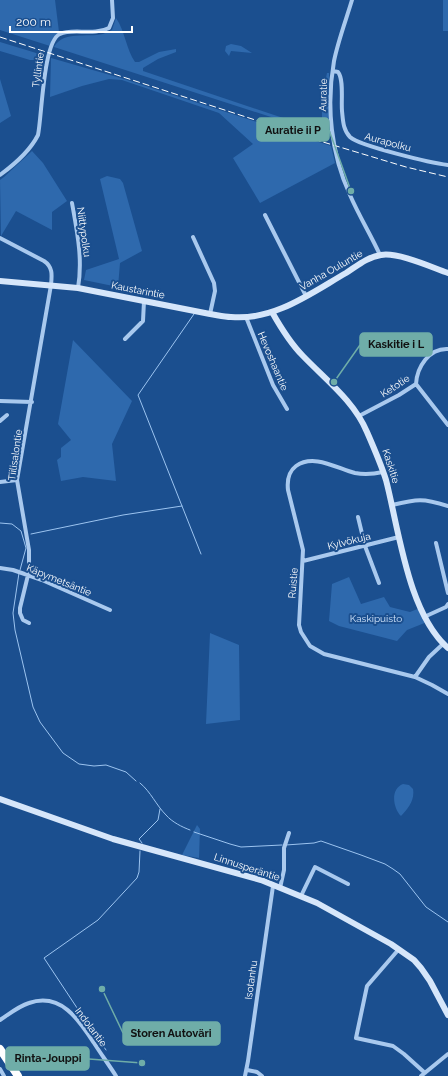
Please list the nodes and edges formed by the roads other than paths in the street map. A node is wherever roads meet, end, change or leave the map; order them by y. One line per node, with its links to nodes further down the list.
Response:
1 (112, 0): 5 (street, Tyllintie)
2 (352, 0): 3 (street, Auratie)
3 (333, 70): 4 (street, Aurapolku); 10 (street, Auratie)
4 (448, 166)
5 (0, 175)
6 (72, 203): 14 (street, Niittypolku)
7 (265, 215): 15 (street)
8 (193, 237): 18 (street)
9 (0, 238): 13 (street, Tiilisalontie)
10 (380, 255): 11 (street, Vanha Ouluntie); 15 (street, Vanha Ouluntie)
11 (448, 273)
12 (0, 281): 13 (street, Kaustarintie)
13 (51, 285): 14 (street, Kaustarintie); 24 (street, Tiilisalontie)
14 (78, 288): 16 (street, Kaustarintie)
15 (306, 296): 17 (street, Vanha Ouluntie)
16 (144, 301): 18 (street, Kaustarintie); 20 (street)
17 (272, 312): 19 (street, Kaustarintie); 27 (street, Kaskitie)
18 (210, 314): 19 (street, Kaustarintie)
19 (246, 317): 25 (street, Hevoshaantie)
20 (125, 339)
21 (448, 349): 22 (street, Ketotie)
22 (416, 384): 27 (street, Ketotie); 29 (street)
23 (0, 401): 24 (street)
24 (32, 402): 31 (street, Tiilisalontie)
25 (287, 410)
26 (7, 415): 28 (street)
27 (359, 416): 30 (street, Kaskitie)
28 (0, 422)
29 (448, 425)
30 (383, 472): 33 (street, Kaskitie); 39 (street, Ruistie)
31 (17, 480): 32 (street); 41 (street, Tiilisalontie)
32 (0, 482)
33 (392, 505): 34 (street); 36 (street, Kaskitie)
34 (448, 506)
35 (358, 517): 38 (street)
36 (399, 537): 38 (street, Kylvökuja); 46 (street, Kaskitie)
37 (436, 543): 43 (street)
38 (365, 546): 39 (street, Kylvökuja); 42 (street)
39 (303, 561): 49 (street, Ruistie)
40 (0, 568): 41 (street, Käpymetsäntie)
41 (28, 575): 45 (street, Käpymetsäntie); 47 (street, Tiilisalontie)
42 (379, 583)
43 (448, 593)
44 (448, 604): 46 (street)
45 (110, 610)
46 (424, 617): 48 (street, Kaskitie)
47 (29, 623)
48 (446, 646): 49 (street)
49 (414, 677): 50 (street, Ruistie)
50 (448, 694)
51 (0, 800): 54 (street, Linnusperäntie)
52 (289, 833): 54 (street, Isotanhu)
53 (348, 884): 55 (street)
54 (277, 887): 55 (street, Linnusperäntie); 62 (street, Isotanhu)
55 (301, 896): 56 (street, Linnusperäntie)
56 (399, 949): 57 (street, Linnusperäntie); 63 (street)
57 (448, 1015)
58 (0, 1020): 66 (street, Indolantie)
59 (0, 1050): 65 (highway)
60 (448, 1054): 63 (street)
61 (0, 1070): 64 (street)
62 (247, 1070): 67 (street, Isotanhu); 68 (street)
63 (423, 1074)
64 (4, 1076)
65 (18, 1076)
66 (116, 1076)
67 (245, 1076)
68 (262, 1076)

